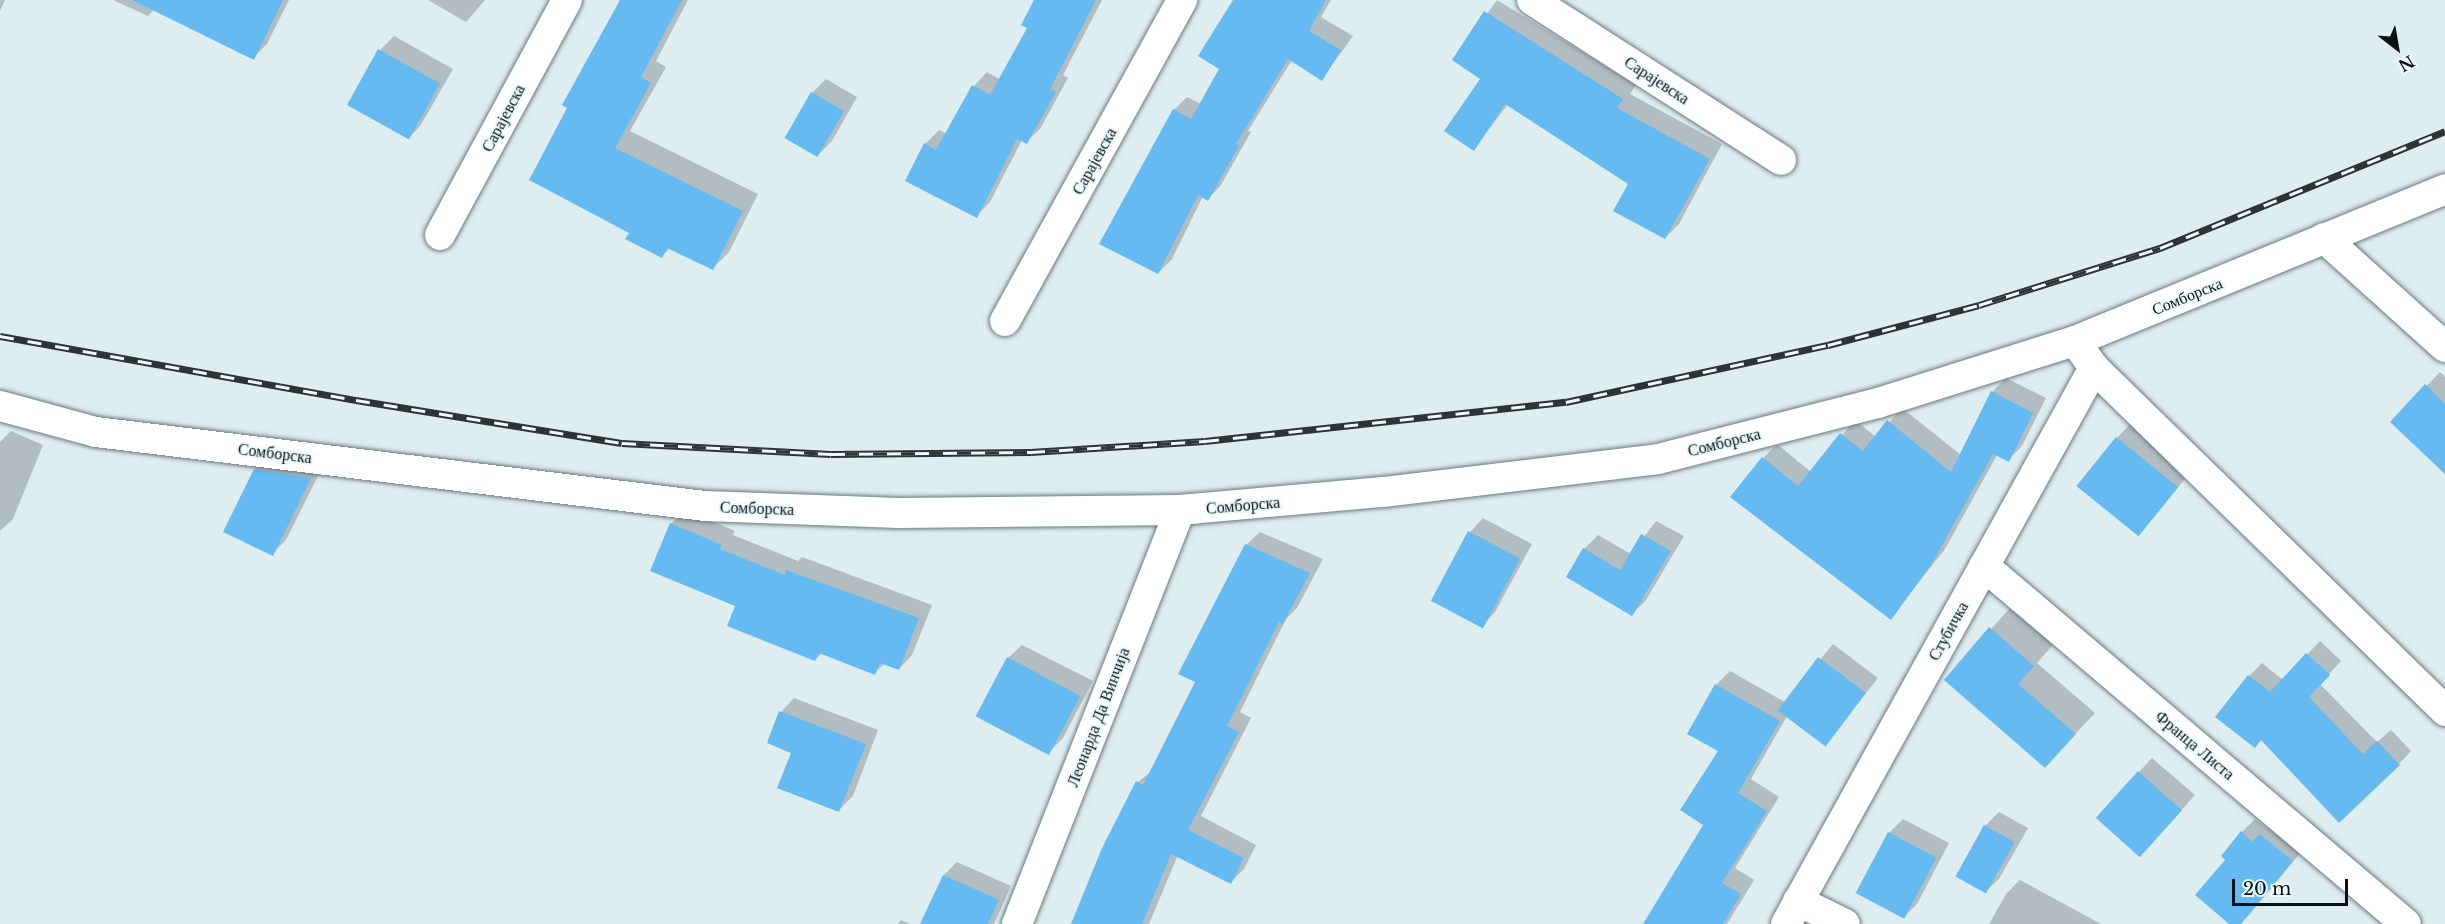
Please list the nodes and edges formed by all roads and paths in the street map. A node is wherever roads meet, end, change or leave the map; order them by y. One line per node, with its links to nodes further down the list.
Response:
1 (567, 0): 6 (street, Сарајевска)
2 (1182, 0): 8 (street, Сарајевска)
3 (1532, 0): 4 (street, Сарајевска)
4 (1781, 160)
5 (2445, 189): 7 (street, Сомборска)
6 (440, 235)
7 (2324, 238): 9 (street, Сомборска); 10 (street)
8 (1005, 321)
9 (2075, 341): 11 (street); 13 (street, Сомборска)
10 (2445, 346)
11 (2094, 368): 14 (street, Стубичка); 15 (street)
12 (0, 406): 13 (street, Сомборска)
13 (1179, 510): 17 (street, Леонарда Да Винчија)
14 (1984, 566): 16 (street, Стубичка); 19 (street, Франца Листа)
15 (2445, 711)
16 (1792, 913): 18 (street)
17 (1017, 924)
18 (1845, 924)
19 (2406, 924)

